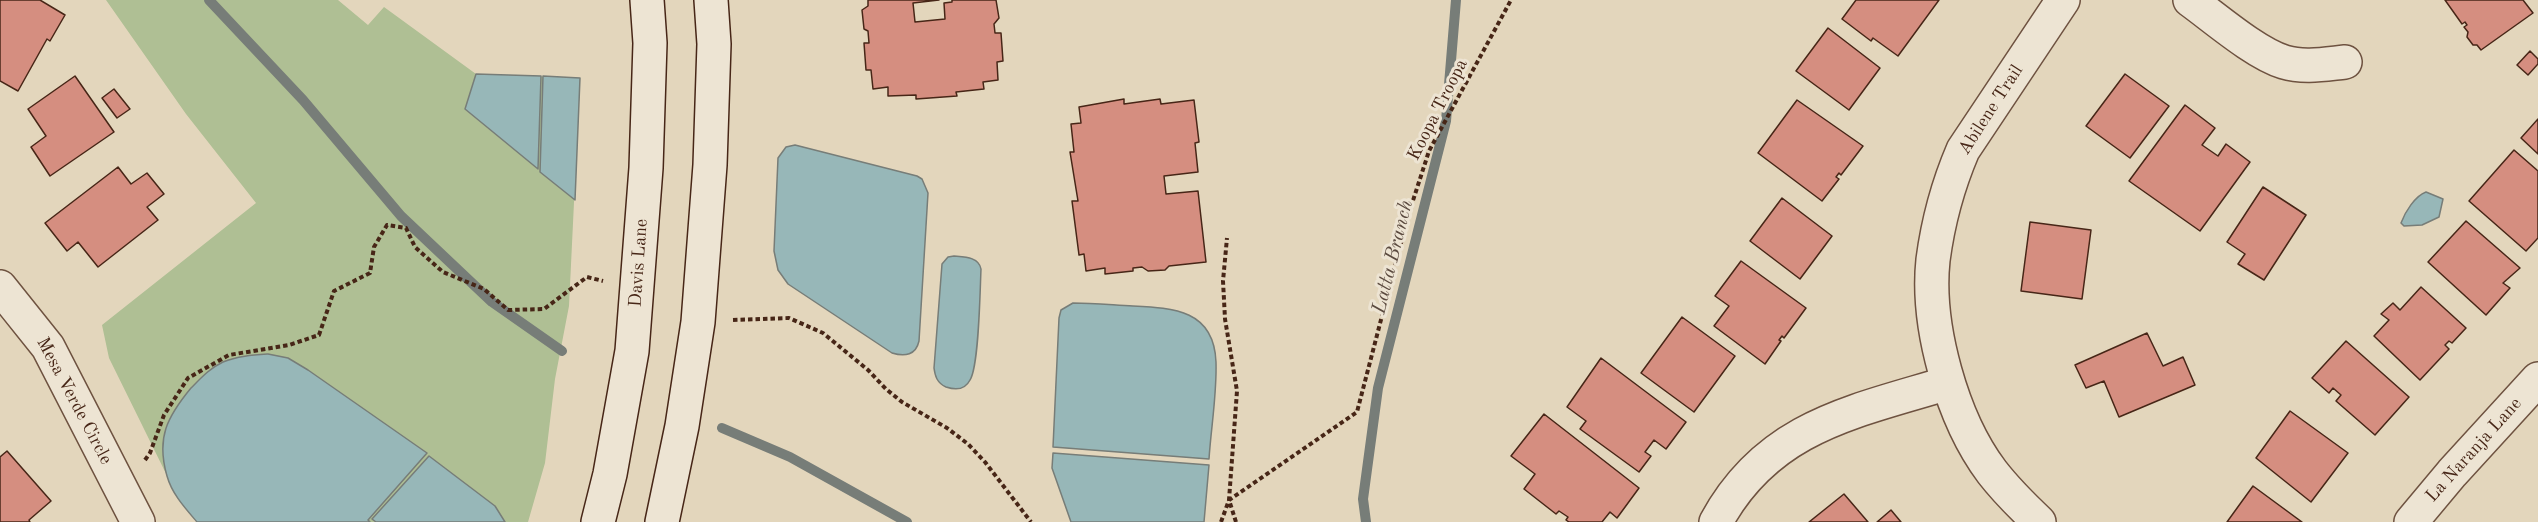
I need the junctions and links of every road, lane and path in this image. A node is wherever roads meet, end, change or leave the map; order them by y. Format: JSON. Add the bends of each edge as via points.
{"nodes":[{"id":1,"x":647,"y":0,"type":"edge"},
{"id":2,"x":711,"y":0,"type":"edge"},
{"id":3,"x":1511,"y":0,"type":"edge"},
{"id":4,"x":2063,"y":0,"type":"edge"},
{"id":5,"x":2190,"y":0,"type":"edge"},
{"id":6,"x":2345,"y":62,"type":"dead end"},
{"id":7,"x":1227,"y":238,"type":"dead end"},
{"id":8,"x":603,"y":281,"type":"dead end"},
{"id":9,"x":0,"y":287,"type":"edge"},
{"id":10,"x":732,"y":320,"type":"dead end"},
{"id":11,"x":2538,"y":379,"type":"edge"},
{"id":12,"x":1948,"y":383,"type":"junction"},
{"id":13,"x":140,"y":467,"type":"dead end"},
{"id":14,"x":1229,"y":500,"type":"junction"},
{"id":15,"x":138,"y":522,"type":"edge"},
{"id":16,"x":598,"y":522,"type":"edge"},
{"id":17,"x":662,"y":522,"type":"edge"},
{"id":18,"x":1031,"y":522,"type":"edge"},
{"id":19,"x":1221,"y":522,"type":"edge"},
{"id":20,"x":1236,"y":522,"type":"edge"},
{"id":21,"x":1716,"y":522,"type":"edge"},
{"id":22,"x":2039,"y":522,"type":"edge"},
{"id":23,"x":2411,"y":522,"type":"edge"}],
"edges":[{"from":1,"to":16,"type":"street","name":"Davis Lane","via":[[650,43],[646,168],[632,351]]},
{"from":2,"to":17,"type":"street","via":[[714,44],[710,165],[698,322]]},
{"from":3,"to":14,"type":"path","name":"Koopa Troopa","via":[[1429,151],[1357,412]]},
{"from":4,"to":12,"type":"street","name":"Abilene Trail","via":[[1963,150],[1951,177],[1933,261],[1939,343]]},
{"from":5,"to":6,"type":"street","via":[[2284,62]]},
{"from":7,"to":14,"type":"path","via":[[1225,319],[1236,390]]},
{"from":8,"to":13,"type":"path","via":[[587,277],[544,309],[508,310],[484,289],[443,272],[415,247],[405,228],[387,225],[374,247],[370,273],[334,291],[319,336],[229,355],[188,378],[164,415],[150,453]]},
{"from":9,"to":15,"type":"street","name":"Mesa Verde Circle","via":[[48,347]]},
{"from":10,"to":18,"type":"path","via":[[789,318],[823,333],[902,402],[968,444]]},
{"from":11,"to":23,"type":"street","name":"La Naranja Lane"},
{"from":12,"to":21,"type":"street","via":[[1836,417],[1777,449],[1747,478]]},
{"from":12,"to":22,"type":"street","name":"Abilene Trail","via":[[1969,435],[1991,470]]},
{"from":14,"to":19,"type":"path"},
{"from":14,"to":20,"type":"path"}]}
